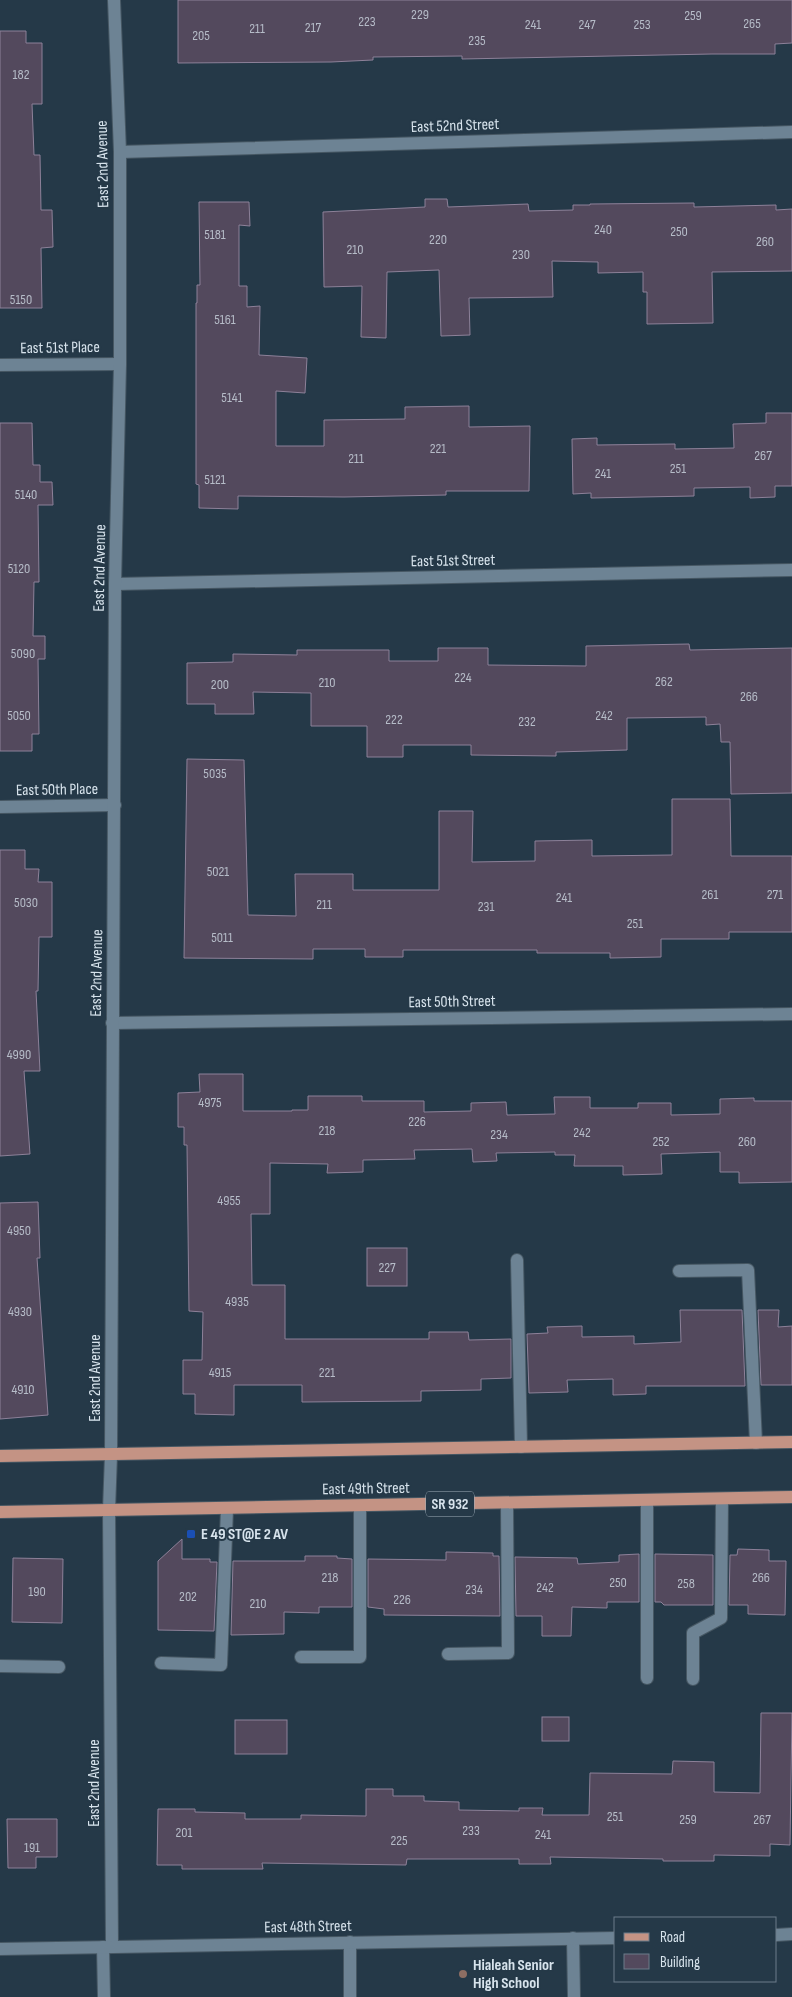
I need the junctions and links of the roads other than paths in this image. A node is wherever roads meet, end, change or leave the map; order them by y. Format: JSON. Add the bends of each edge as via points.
{"nodes":[{"id":1,"x":114,"y":0,"type":"edge"},
{"id":2,"x":792,"y":132,"type":"edge"},
{"id":3,"x":120,"y":152,"type":"junction"},
{"id":4,"x":120,"y":364,"type":"junction"},
{"id":5,"x":0,"y":365,"type":"edge"},
{"id":6,"x":792,"y":570,"type":"edge"},
{"id":7,"x":115,"y":584,"type":"junction"},
{"id":8,"x":115,"y":805,"type":"junction"},
{"id":9,"x":0,"y":808,"type":"edge"},
{"id":10,"x":792,"y":1014,"type":"edge"},
{"id":11,"x":112,"y":1023,"type":"junction"},
{"id":12,"x":516,"y":1260,"type":"dead end"},
{"id":13,"x":679,"y":1271,"type":"dead end"},
{"id":14,"x":792,"y":1442,"type":"edge"},
{"id":15,"x":756,"y":1443,"type":"junction"},
{"id":16,"x":521,"y":1447,"type":"junction"},
{"id":17,"x":111,"y":1455,"type":"junction"},
{"id":18,"x":0,"y":1456,"type":"edge"},
{"id":19,"x":792,"y":1498,"type":"edge"},
{"id":20,"x":722,"y":1499,"type":"junction"},
{"id":21,"x":646,"y":1500,"type":"junction"},
{"id":22,"x":507,"y":1504,"type":"junction"},
{"id":23,"x":360,"y":1506,"type":"junction"},
{"id":24,"x":227,"y":1509,"type":"junction"},
{"id":25,"x":108,"y":1510,"type":"junction"},
{"id":26,"x":0,"y":1512,"type":"edge"},
{"id":27,"x":448,"y":1654,"type":"dead end"},
{"id":28,"x":302,"y":1657,"type":"dead end"},
{"id":29,"x":161,"y":1663,"type":"dead end"},
{"id":30,"x":0,"y":1666,"type":"edge"},
{"id":31,"x":58,"y":1666,"type":"dead end"},
{"id":32,"x":647,"y":1678,"type":"dead end"},
{"id":33,"x":692,"y":1679,"type":"dead end"},
{"id":34,"x":792,"y":1934,"type":"edge"},
{"id":35,"x":777,"y":1935,"type":"edge"},
{"id":36,"x":573,"y":1938,"type":"junction"},
{"id":37,"x":614,"y":1938,"type":"edge"},
{"id":38,"x":350,"y":1942,"type":"junction"},
{"id":39,"x":107,"y":1947,"type":"junction"},
{"id":40,"x":0,"y":1949,"type":"edge"},
{"id":41,"x":104,"y":1997,"type":"edge"},
{"id":42,"x":350,"y":1997,"type":"edge"},
{"id":43,"x":574,"y":1997,"type":"edge"}],
"edges":[{"from":1,"to":3,"type":"street","name":"East 2nd Avenue"},
{"from":2,"to":3,"type":"street","name":"East 52nd Street"},
{"from":3,"to":4,"type":"street","name":"East 2nd Avenue"},
{"from":4,"to":5,"type":"street","name":"East 51st Place"},
{"from":4,"to":7,"type":"street","name":"East 2nd Avenue"},
{"from":6,"to":7,"type":"street","name":"East 51st Street"},
{"from":7,"to":8,"type":"street","name":"East 2nd Avenue"},
{"from":8,"to":9,"type":"street","name":"East 50th Place"},
{"from":8,"to":11,"type":"street","name":"East 2nd Avenue"},
{"from":10,"to":11,"type":"street","name":"East 50th Street"},
{"from":11,"to":17,"type":"street","name":"East 2nd Avenue"},
{"from":12,"to":16,"type":"street"},
{"from":13,"to":15,"type":"street","via":[[748,1270]]},
{"from":14,"to":15,"type":"main road"},
{"from":15,"to":16,"type":"main road"},
{"from":16,"to":17,"type":"main road"},
{"from":17,"to":18,"type":"main road"},
{"from":17,"to":25,"type":"street","name":"East 2nd Avenue"},
{"from":19,"to":20,"type":"main road","name":"East 49th Street","number":"SR 932"},
{"from":20,"to":21,"type":"main road","name":"East 49th Street","number":"SR 932"},
{"from":20,"to":33,"type":"street","via":[[721,1618],[693,1633]]},
{"from":21,"to":22,"type":"main road","name":"East 49th Street","number":"SR 932"},
{"from":21,"to":32,"type":"street"},
{"from":22,"to":23,"type":"main road","name":"East 49th Street","number":"SR 932"},
{"from":22,"to":27,"type":"street","via":[[508,1654]]},
{"from":23,"to":24,"type":"main road","name":"East 49th Street","number":"SR 932"},
{"from":23,"to":28,"type":"street","via":[[360,1657]]},
{"from":24,"to":25,"type":"main road","name":"East 49th Street","number":"SR 932"},
{"from":24,"to":29,"type":"street","via":[[221,1665]]},
{"from":25,"to":26,"type":"main road","name":"East 49th Street","number":"SR 932"},
{"from":25,"to":39,"type":"street","name":"East 2nd Avenue"},
{"from":30,"to":31,"type":"street"},
{"from":34,"to":35,"type":"street"},
{"from":36,"to":37,"type":"street","name":"East 48th Street"},
{"from":36,"to":38,"type":"street","name":"East 48th Street"},
{"from":36,"to":43,"type":"street"},
{"from":38,"to":39,"type":"street","name":"East 48th Street"},
{"from":38,"to":42,"type":"street"},
{"from":39,"to":40,"type":"street","name":"East 48th Street"},
{"from":39,"to":41,"type":"street","name":"East 2nd Avenue"}]}
